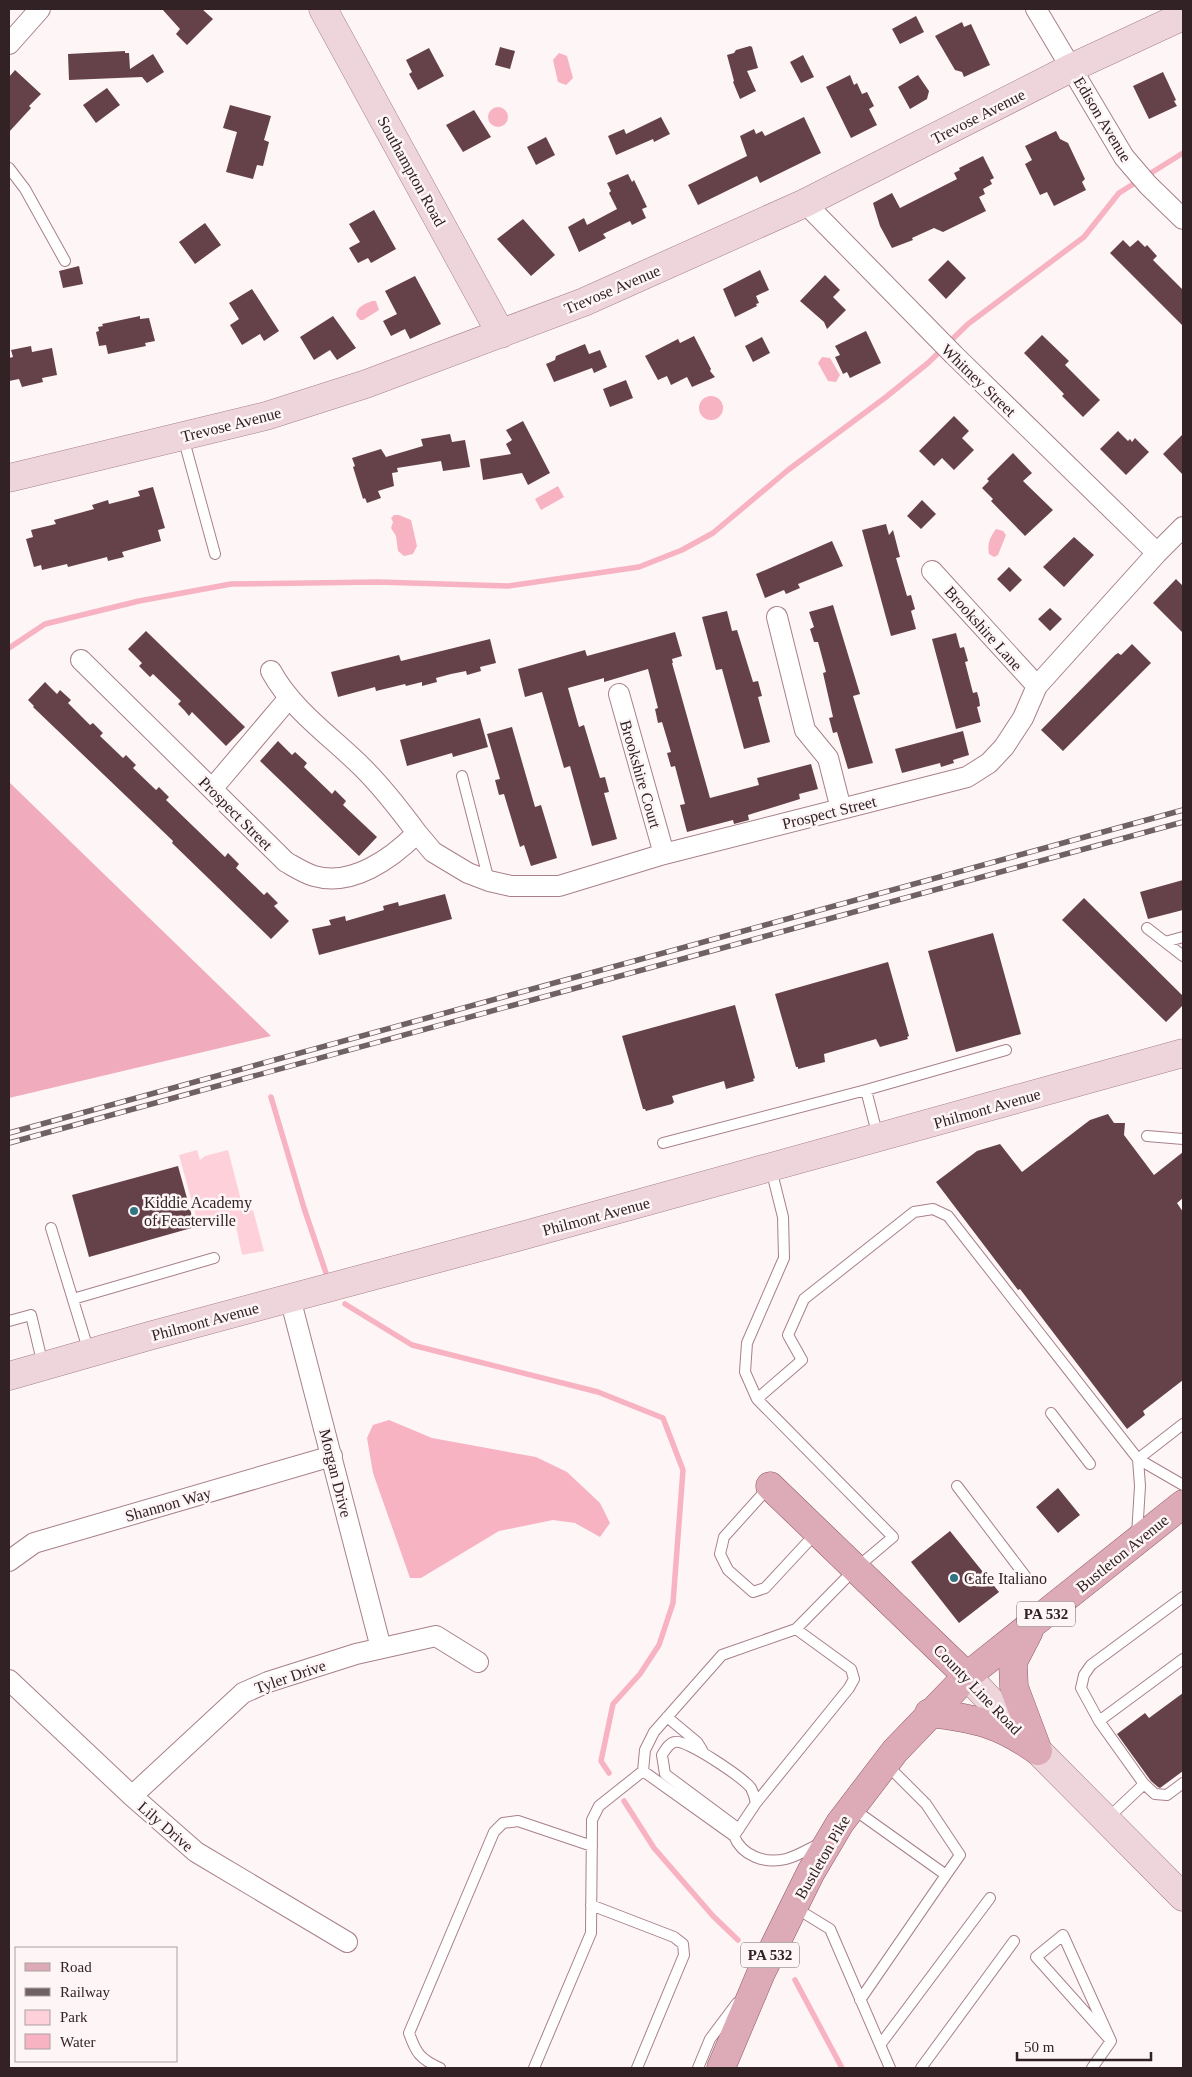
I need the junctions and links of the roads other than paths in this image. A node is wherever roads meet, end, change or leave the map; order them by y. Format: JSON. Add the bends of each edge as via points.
{"nodes":[{"id":1,"x":40,"y":9,"type":"edge"},
{"id":2,"x":323,"y":9,"type":"edge"},
{"id":3,"x":1036,"y":9,"type":"edge"},
{"id":4,"x":1183,"y":16,"type":"edge"},
{"id":5,"x":9,"y":44,"type":"edge"},
{"id":6,"x":1072,"y":68,"type":"junction"},
{"id":7,"x":9,"y":168,"type":"edge"},
{"id":8,"x":806,"y":203,"type":"junction"},
{"id":9,"x":1183,"y":219,"type":"edge"},
{"id":10,"x":65,"y":260,"type":"dead end"},
{"id":11,"x":500,"y":334,"type":"junction"},
{"id":12,"x":183,"y":436,"type":"junction"},
{"id":13,"x":9,"y":478,"type":"edge"},
{"id":14,"x":1183,"y":527,"type":"edge"},
{"id":15,"x":1157,"y":553,"type":"junction"},
{"id":16,"x":215,"y":554,"type":"dead end"},
{"id":17,"x":932,"y":570,"type":"dead end"},
{"id":18,"x":777,"y":617,"type":"dead end"},
{"id":19,"x":82,"y":660,"type":"dead end"},
{"id":20,"x":271,"y":671,"type":"dead end"},
{"id":21,"x":1037,"y":686,"type":"junction"},
{"id":22,"x":619,"y":694,"type":"dead end"},
{"id":23,"x":289,"y":698,"type":"junction"},
{"id":24,"x":462,"y":776,"type":"dead end"},
{"id":25,"x":212,"y":789,"type":"junction"},
{"id":26,"x":842,"y":809,"type":"junction"},
{"id":27,"x":416,"y":833,"type":"junction"},
{"id":28,"x":664,"y":854,"type":"junction"},
{"id":29,"x":489,"y":880,"type":"junction"},
{"id":30,"x":1147,"y":928,"type":"dead end"},
{"id":31,"x":1183,"y":936,"type":"edge"},
{"id":32,"x":1165,"y":942,"type":"junction"},
{"id":33,"x":1183,"y":956,"type":"edge"},
{"id":34,"x":1006,"y":1050,"type":"dead end"},
{"id":35,"x":1183,"y":1053,"type":"edge"},
{"id":36,"x":866,"y":1090,"type":"junction"},
{"id":37,"x":1147,"y":1136,"type":"dead end"},
{"id":38,"x":878,"y":1138,"type":"junction"},
{"id":39,"x":1183,"y":1139,"type":"edge"},
{"id":40,"x":663,"y":1143,"type":"dead end"},
{"id":41,"x":771,"y":1168,"type":"junction"},
{"id":42,"x":51,"y":1228,"type":"dead end"},
{"id":43,"x":214,"y":1258,"type":"dead end"},
{"id":44,"x":290,"y":1298,"type":"junction"},
{"id":45,"x":73,"y":1299,"type":"junction"},
{"id":46,"x":9,"y":1322,"type":"edge"},
{"id":47,"x":89,"y":1353,"type":"junction"},
{"id":48,"x":44,"y":1366,"type":"junction"},
{"id":49,"x":9,"y":1376,"type":"edge"},
{"id":50,"x":757,"y":1399,"type":"junction"},
{"id":51,"x":1051,"y":1413,"type":"dead end"},
{"id":52,"x":1183,"y":1424,"type":"edge"},
{"id":53,"x":332,"y":1456,"type":"junction"},
{"id":54,"x":1138,"y":1459,"type":"junction"},
{"id":55,"x":1090,"y":1464,"type":"dead end"},
{"id":56,"x":1183,"y":1485,"type":"edge"},
{"id":57,"x":770,"y":1486,"type":"joint"},
{"id":58,"x":958,"y":1486,"type":"dead end"},
{"id":59,"x":1183,"y":1504,"type":"edge"},
{"id":60,"x":818,"y":1531,"type":"junction"},
{"id":61,"x":1136,"y":1542,"type":"junction"},
{"id":62,"x":9,"y":1561,"type":"edge"},
{"id":63,"x":855,"y":1569,"type":"junction"},
{"id":64,"x":1026,"y":1577,"type":"dead end"},
{"id":65,"x":1183,"y":1597,"type":"edge"},
{"id":66,"x":1033,"y":1624,"type":"junction"},
{"id":67,"x":796,"y":1629,"type":"junction"},
{"id":68,"x":381,"y":1648,"type":"junction"},
{"id":69,"x":1183,"y":1659,"type":"edge"},
{"id":70,"x":478,"y":1662,"type":"dead end"},
{"id":71,"x":967,"y":1676,"type":"junction"},
{"id":72,"x":9,"y":1680,"type":"edge"},
{"id":73,"x":929,"y":1713,"type":"junction"},
{"id":74,"x":667,"y":1717,"type":"junction"},
{"id":75,"x":1099,"y":1721,"type":"junction"},
{"id":76,"x":702,"y":1751,"type":"junction"},
{"id":77,"x":1038,"y":1751,"type":"junction"},
{"id":78,"x":885,"y":1764,"type":"junction"},
{"id":79,"x":642,"y":1771,"type":"junction"},
{"id":80,"x":1183,"y":1783,"type":"edge"},
{"id":81,"x":1144,"y":1784,"type":"junction"},
{"id":82,"x":770,"y":1785,"type":"junction"},
{"id":83,"x":751,"y":1788,"type":"junction"},
{"id":84,"x":132,"y":1796,"type":"junction"},
{"id":85,"x":756,"y":1803,"type":"junction"},
{"id":86,"x":851,"y":1808,"type":"junction"},
{"id":87,"x":1106,"y":1820,"type":"junction"},
{"id":88,"x":736,"y":1832,"type":"junction"},
{"id":89,"x":831,"y":1838,"type":"junction"},
{"id":90,"x":592,"y":1846,"type":"junction"},
{"id":91,"x":946,"y":1875,"type":"junction"},
{"id":92,"x":1183,"y":1897,"type":"edge"},
{"id":93,"x":990,"y":1898,"type":"dead end"},
{"id":94,"x":591,"y":1905,"type":"junction"},
{"id":95,"x":793,"y":1906,"type":"junction"},
{"id":96,"x":1014,"y":1941,"type":"dead end"},
{"id":97,"x":347,"y":1942,"type":"dead end"},
{"id":98,"x":761,"y":1973,"type":"junction"},
{"id":99,"x":860,"y":2000,"type":"junction"},
{"id":100,"x":1112,"y":2041,"type":"junction"},
{"id":101,"x":880,"y":2045,"type":"junction"},
{"id":102,"x":440,"y":2068,"type":"edge"},
{"id":103,"x":534,"y":2068,"type":"edge"},
{"id":104,"x":637,"y":2068,"type":"edge"},
{"id":105,"x":698,"y":2068,"type":"edge"},
{"id":106,"x":721,"y":2068,"type":"edge"},
{"id":107,"x":890,"y":2068,"type":"edge"},
{"id":108,"x":921,"y":2068,"type":"edge"},
{"id":109,"x":1092,"y":2068,"type":"edge"}],
"edges":[{"from":1,"to":5,"type":"street"},
{"from":2,"to":11,"type":"street","name":"Southampton Road"},
{"from":3,"to":6,"type":"street","name":"Edison Avenue"},
{"from":4,"to":6,"type":"street","name":"Trevose Avenue"},
{"from":6,"to":8,"type":"street","name":"Trevose Avenue"},
{"from":6,"to":9,"type":"street","name":"Edison Avenue","via":[[1131,167]]},
{"from":7,"to":10,"type":"lane","via":[[25,189]]},
{"from":8,"to":11,"type":"street","name":"Trevose Avenue","via":[[584,302]]},
{"from":8,"to":15,"type":"street","name":"Whitney Street","via":[[954,355]]},
{"from":11,"to":12,"type":"street","name":"Trevose Avenue","via":[[366,384],[266,416]]},
{"from":12,"to":13,"type":"street","name":"Trevose Avenue"},
{"from":12,"to":16,"type":"lane"},
{"from":14,"to":15,"type":"street","name":"Prospect Street"},
{"from":15,"to":21,"type":"street","name":"Prospect Street"},
{"from":17,"to":21,"type":"street","name":"Brookshire Lane"},
{"from":18,"to":26,"type":"street","via":[[805,730],[828,758]]},
{"from":19,"to":25,"type":"street","name":"Prospect Street"},
{"from":20,"to":23,"type":"street","name":"Prospect Street"},
{"from":21,"to":26,"type":"street","name":"Prospect Street","via":[[1023,718],[1004,746],[989,763],[968,777]]},
{"from":22,"to":28,"type":"street","name":"Brookshire Court"},
{"from":23,"to":25,"type":"street"},
{"from":23,"to":27,"type":"street","name":"Prospect Street","via":[[363,768]]},
{"from":24,"to":29,"type":"lane"},
{"from":25,"to":27,"type":"street","name":"Prospect Street","via":[[286,862],[315,876],[342,877],[370,868],[400,849]]},
{"from":26,"to":28,"type":"street","name":"Prospect Street"},
{"from":27,"to":29,"type":"street","name":"Prospect Street","via":[[433,852],[468,873]]},
{"from":28,"to":29,"type":"street","name":"Prospect Street","via":[[559,886],[511,886]]},
{"from":30,"to":32,"type":"lane"},
{"from":31,"to":32,"type":"lane"},
{"from":32,"to":33,"type":"lane"},
{"from":34,"to":36,"type":"lane"},
{"from":35,"to":38,"type":"street","name":"Philmont Avenue"},
{"from":36,"to":38,"type":"lane"},
{"from":36,"to":40,"type":"lane"},
{"from":37,"to":39,"type":"lane"},
{"from":38,"to":41,"type":"street","name":"Philmont Avenue"},
{"from":41,"to":44,"type":"street","name":"Philmont Avenue"},
{"from":41,"to":50,"type":"lane","via":[[783,1216],[784,1258],[747,1343],[745,1372]]},
{"from":42,"to":45,"type":"lane"},
{"from":43,"to":45,"type":"lane"},
{"from":44,"to":47,"type":"street","name":"Philmont Avenue"},
{"from":44,"to":53,"type":"street","name":"Morgan Drive"},
{"from":45,"to":47,"type":"lane"},
{"from":46,"to":48,"type":"lane","via":[[31,1316]]},
{"from":47,"to":48,"type":"street","name":"Philmont Avenue"},
{"from":48,"to":49,"type":"street","name":"Philmont Avenue"},
{"from":50,"to":54,"type":"lane","via":[[802,1360],[788,1336],[804,1299],[914,1212],[932,1209],[948,1216]]},
{"from":50,"to":63,"type":"lane","via":[[892,1537]]},
{"from":51,"to":55,"type":"lane"},
{"from":52,"to":54,"type":"lane"},
{"from":53,"to":62,"type":"street","name":"Shannon Way","via":[[34,1543]]},
{"from":53,"to":68,"type":"street","name":"Morgan Drive"},
{"from":54,"to":56,"type":"lane"},
{"from":54,"to":61,"type":"lane","via":[[1140,1486]]},
{"from":57,"to":60,"type":"main road","name":"County Line Road"},
{"from":57,"to":60,"type":"lane","via":[[724,1537],[720,1554],[728,1570],[753,1592],[765,1588]]},
{"from":58,"to":64,"type":"lane"},
{"from":59,"to":61,"type":"main road","name":"Bustleton Avenue","number":"PA 532"},
{"from":60,"to":63,"type":"main road","name":"County Line Road"},
{"from":61,"to":66,"type":"main road","name":"Bustleton Avenue","number":"PA 532"},
{"from":63,"to":67,"type":"lane"},
{"from":63,"to":71,"type":"main road","name":"County Line Road"},
{"from":65,"to":75,"type":"lane","via":[[1091,1665],[1084,1675],[1081,1688]]},
{"from":66,"to":71,"type":"main road","name":"Bustleton Avenue","number":"PA 532"},
{"from":66,"to":77,"type":"main road","via":[[1013,1662],[1014,1687]]},
{"from":67,"to":74,"type":"lane","via":[[722,1655]]},
{"from":67,"to":82,"type":"lane","via":[[851,1669],[854,1679]]},
{"from":68,"to":70,"type":"street","name":"Tyler Drive","via":[[436,1636]]},
{"from":68,"to":84,"type":"street","name":"Tyler Drive","via":[[242,1693]]},
{"from":69,"to":75,"type":"lane"},
{"from":71,"to":73,"type":"main road","name":"Bustleton Pike","number":"PA 532"},
{"from":71,"to":77,"type":"street","name":"County Line Road"},
{"from":72,"to":84,"type":"street","name":"Lily Drive"},
{"from":73,"to":77,"type":"main road","via":[[962,1716],[989,1724],[1014,1734]]},
{"from":73,"to":78,"type":"main road","name":"Bustleton Pike","number":"PA 532"},
{"from":74,"to":76,"type":"lane","via":[[697,1742]]},
{"from":74,"to":79,"type":"lane","via":[[645,1750]]},
{"from":75,"to":81,"type":"lane"},
{"from":76,"to":83,"type":"lane"},
{"from":76,"to":88,"type":"lane","via":[[684,1742],[668,1746],[662,1755],[665,1774]]},
{"from":77,"to":87,"type":"street","name":"County Line Road"},
{"from":78,"to":86,"type":"main road","name":"Bustleton Pike","number":"PA 532"},
{"from":78,"to":91,"type":"lane","via":[[926,1804],[960,1855]]},
{"from":79,"to":88,"type":"lane"},
{"from":79,"to":90,"type":"lane","via":[[599,1806],[592,1820]]},
{"from":80,"to":81,"type":"lane","via":[[1167,1795],[1156,1794]]},
{"from":81,"to":87,"type":"lane"},
{"from":82,"to":83,"type":"lane"},
{"from":82,"to":85,"type":"lane"},
{"from":83,"to":85,"type":"lane"},
{"from":84,"to":97,"type":"street","name":"Lily Drive","via":[[196,1852]]},
{"from":85,"to":88,"type":"lane"},
{"from":86,"to":89,"type":"main road","name":"Bustleton Pike","number":"PA 532"},
{"from":86,"to":91,"type":"lane"},
{"from":87,"to":92,"type":"street","name":"County Line Road"},
{"from":88,"to":89,"type":"lane","via":[[743,1851],[756,1858],[773,1861],[788,1859]]},
{"from":89,"to":95,"type":"main road","name":"Bustleton Pike","number":"PA 532"},
{"from":90,"to":94,"type":"lane"},
{"from":90,"to":102,"type":"lane","via":[[518,1821],[503,1823],[494,1832],[409,2033],[415,2052]]},
{"from":91,"to":99,"type":"lane"},
{"from":93,"to":101,"type":"lane"},
{"from":94,"to":103,"type":"lane","via":[[591,1933]]},
{"from":94,"to":104,"type":"lane","via":[[674,1937],[683,1944],[684,1955]]},
{"from":95,"to":98,"type":"main road","name":"Bustleton Pike","number":"PA 532"},
{"from":95,"to":99,"type":"lane","via":[[830,1929]]},
{"from":96,"to":108,"type":"lane"},
{"from":98,"to":105,"type":"lane","via":[[710,2038]]},
{"from":98,"to":106,"type":"main road","name":"Bustleton Pike","number":"PA 532"},
{"from":99,"to":101,"type":"lane"},
{"from":100,"to":100,"type":"lane","via":[[1092,1996],[1064,1935],[1036,1956]]},
{"from":100,"to":109,"type":"lane"},
{"from":101,"to":107,"type":"lane"}]}
